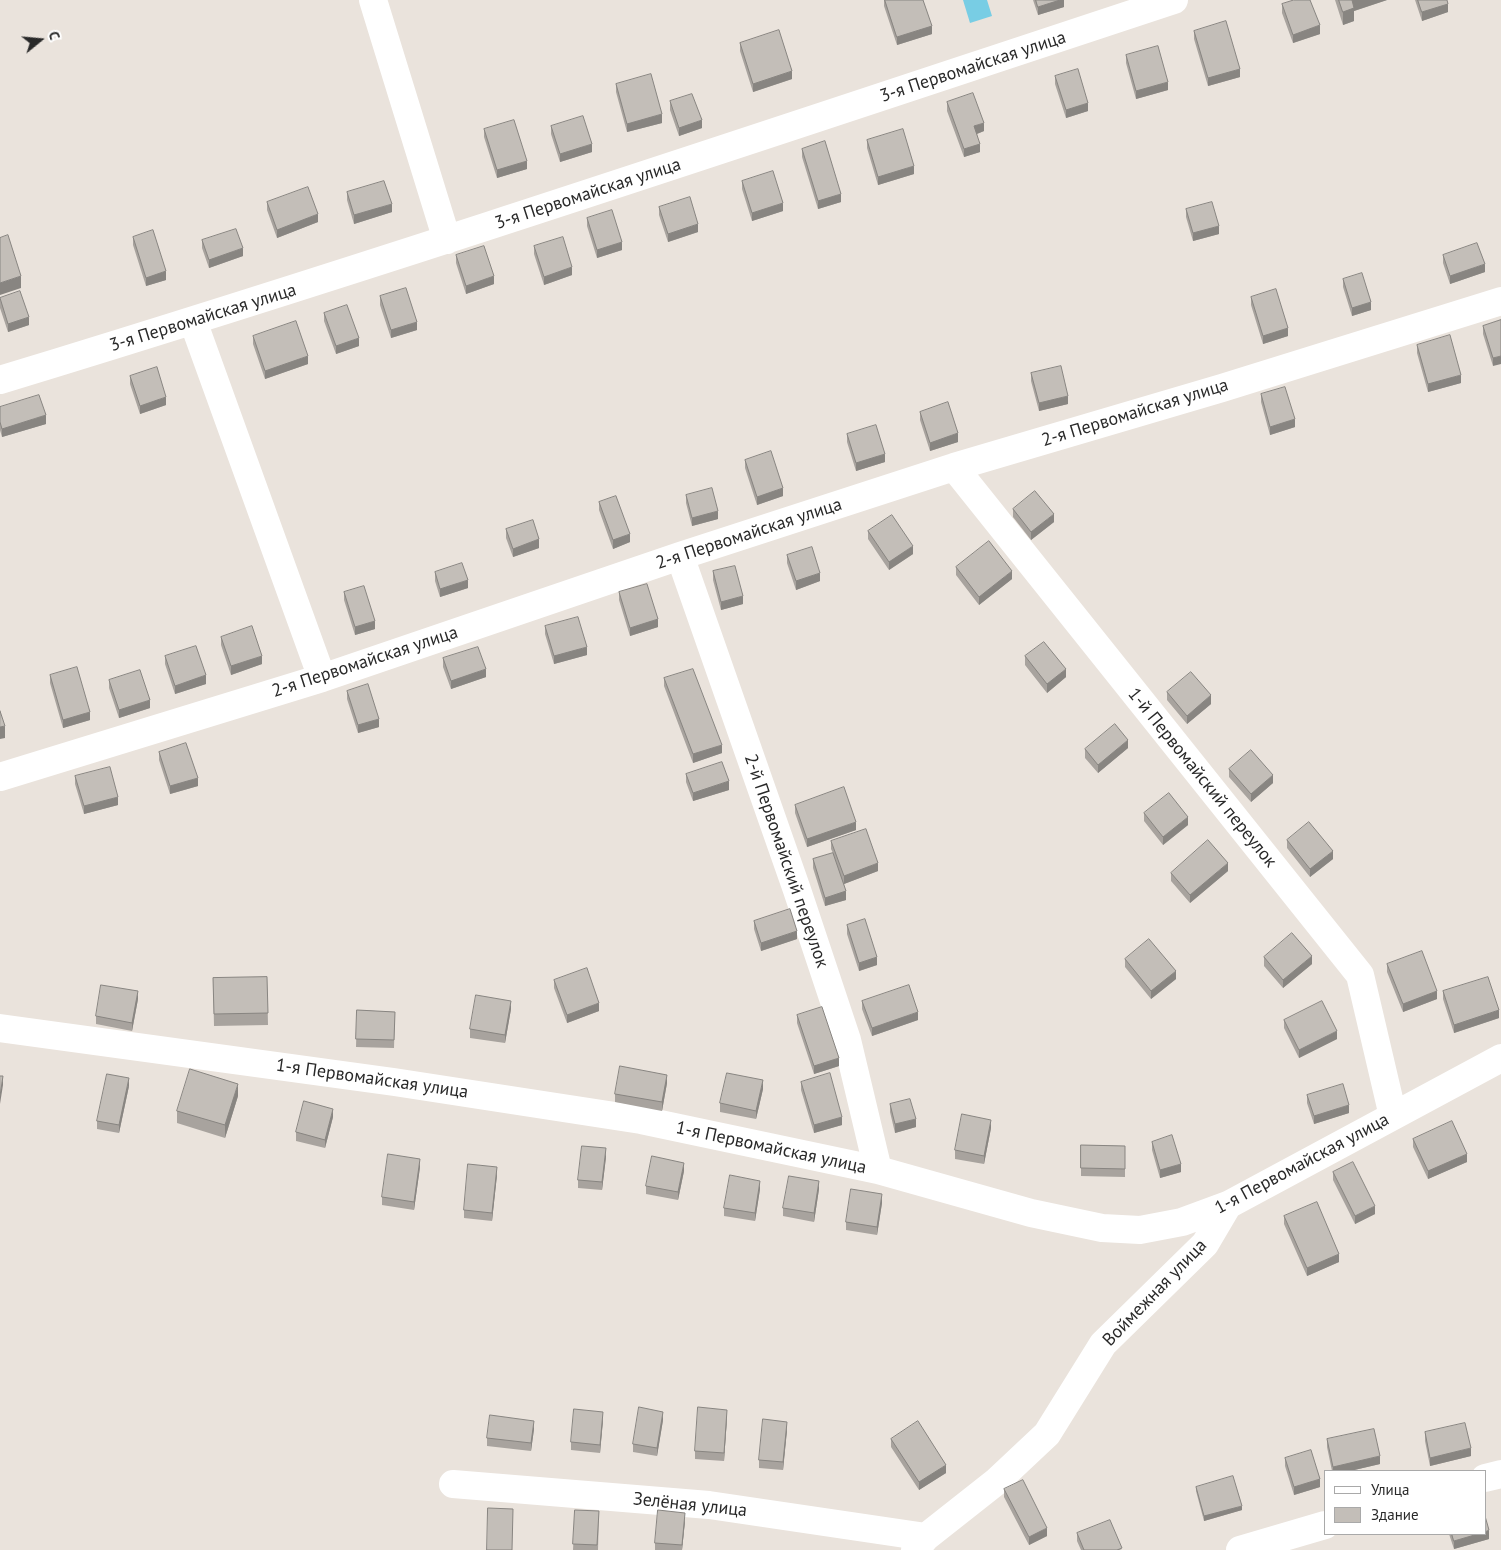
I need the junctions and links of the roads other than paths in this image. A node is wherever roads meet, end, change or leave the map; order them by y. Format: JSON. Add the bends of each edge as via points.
{"nodes":[{"id":1,"x":373,"y":0,"type":"edge"},
{"id":2,"x":1174,"y":0,"type":"edge"},
{"id":3,"x":447,"y":240,"type":"junction"},
{"id":4,"x":1501,"y":301,"type":"edge"},
{"id":5,"x":193,"y":321,"type":"junction"},
{"id":6,"x":0,"y":380,"type":"edge"},
{"id":7,"x":954,"y":467,"type":"junction"},
{"id":8,"x":680,"y":556,"type":"junction"},
{"id":9,"x":322,"y":678,"type":"junction"},
{"id":10,"x":0,"y":777,"type":"edge"},
{"id":11,"x":0,"y":1028,"type":"edge"},
{"id":12,"x":1501,"y":1058,"type":"edge"},
{"id":13,"x":1393,"y":1116,"type":"junction"},
{"id":14,"x":878,"y":1170,"type":"junction"},
{"id":15,"x":1228,"y":1205,"type":"junction"},
{"id":16,"x":1501,"y":1474,"type":"edge"},
{"id":17,"x":1486,"y":1478,"type":"edge"},
{"id":18,"x":453,"y":1484,"type":"dead end"},
{"id":19,"x":1324,"y":1525,"type":"edge"},
{"id":20,"x":920,"y":1543,"type":"edge"},
{"id":21,"x":1240,"y":1550,"type":"edge"}],
"edges":[{"from":1,"to":3,"type":"street"},
{"from":2,"to":3,"type":"street","name":"3-я Первомайская улица"},
{"from":3,"to":5,"type":"street","name":"3-я Первомайская улица"},
{"from":4,"to":7,"type":"street","name":"2-я Первомайская улица"},
{"from":5,"to":6,"type":"street","name":"3-я Первомайская улица"},
{"from":5,"to":9,"type":"street"},
{"from":7,"to":8,"type":"street","name":"2-я Первомайская улица"},
{"from":7,"to":13,"type":"street","name":"1-й Первомайский переулок","via":[[1360,975]]},
{"from":8,"to":9,"type":"street","name":"2-я Первомайская улица"},
{"from":8,"to":14,"type":"street","name":"2-й Первомайский переулок","via":[[847,1040]]},
{"from":9,"to":10,"type":"street","name":"2-я Первомайская улица"},
{"from":11,"to":14,"type":"street","name":"1-я Первомайская улица","via":[[394,1082],[641,1120]]},
{"from":12,"to":13,"type":"street","name":"1-я Первомайская улица"},
{"from":13,"to":15,"type":"street","name":"1-я Первомайская улица"},
{"from":14,"to":15,"type":"street","name":"1-я Первомайская улица","via":[[1031,1214],[1102,1228],[1140,1230],[1182,1222]]},
{"from":15,"to":20,"type":"street","name":"Воймежная улица","via":[[1205,1244],[1104,1344],[1047,1434],[997,1481]]},
{"from":16,"to":17,"type":"street"},
{"from":18,"to":20,"type":"street","name":"Зелёная улица","via":[[709,1506]]},
{"from":19,"to":21,"type":"street"}]}
